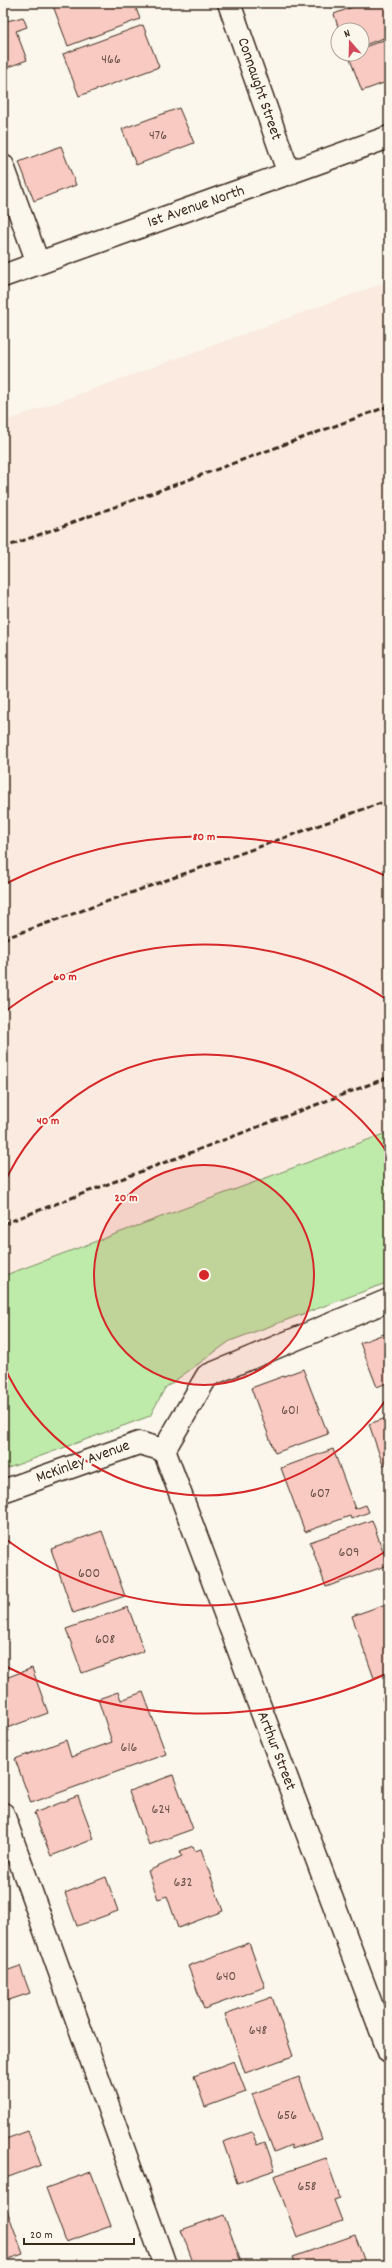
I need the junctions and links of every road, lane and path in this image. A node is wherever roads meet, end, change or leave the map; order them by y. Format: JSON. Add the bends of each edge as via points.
{"nodes":[{"id":1,"x":229,"y":3,"type":"edge"},
{"id":2,"x":389,"y":137,"type":"edge"},
{"id":3,"x":3,"y":166,"type":"edge"},
{"id":4,"x":288,"y":174,"type":"junction"},
{"id":5,"x":38,"y":263,"type":"junction"},
{"id":6,"x":3,"y":276,"type":"edge"},
{"id":7,"x":389,"y":1300,"type":"edge"},
{"id":8,"x":164,"y":1450,"type":"junction"},
{"id":9,"x":3,"y":1491,"type":"edge"},
{"id":10,"x":3,"y":1814,"type":"edge"},
{"id":11,"x":389,"y":2052,"type":"edge"},
{"id":12,"x":165,"y":2265,"type":"edge"}],
"edges":[{"from":1,"to":4,"type":"street","name":"Connaught Street"},
{"from":2,"to":4,"type":"street","name":"1st Avenue North"},
{"from":3,"to":5,"type":"street"},
{"from":4,"to":5,"type":"street","name":"1st Avenue North"},
{"from":5,"to":6,"type":"street","name":"1st Avenue North"},
{"from":7,"to":8,"type":"street","via":[[207,1376]]},
{"from":8,"to":9,"type":"street","name":"McKinley Avenue","via":[[138,1443]]},
{"from":8,"to":11,"type":"street","name":"Arthur Street"},
{"from":10,"to":12,"type":"street"}]}
